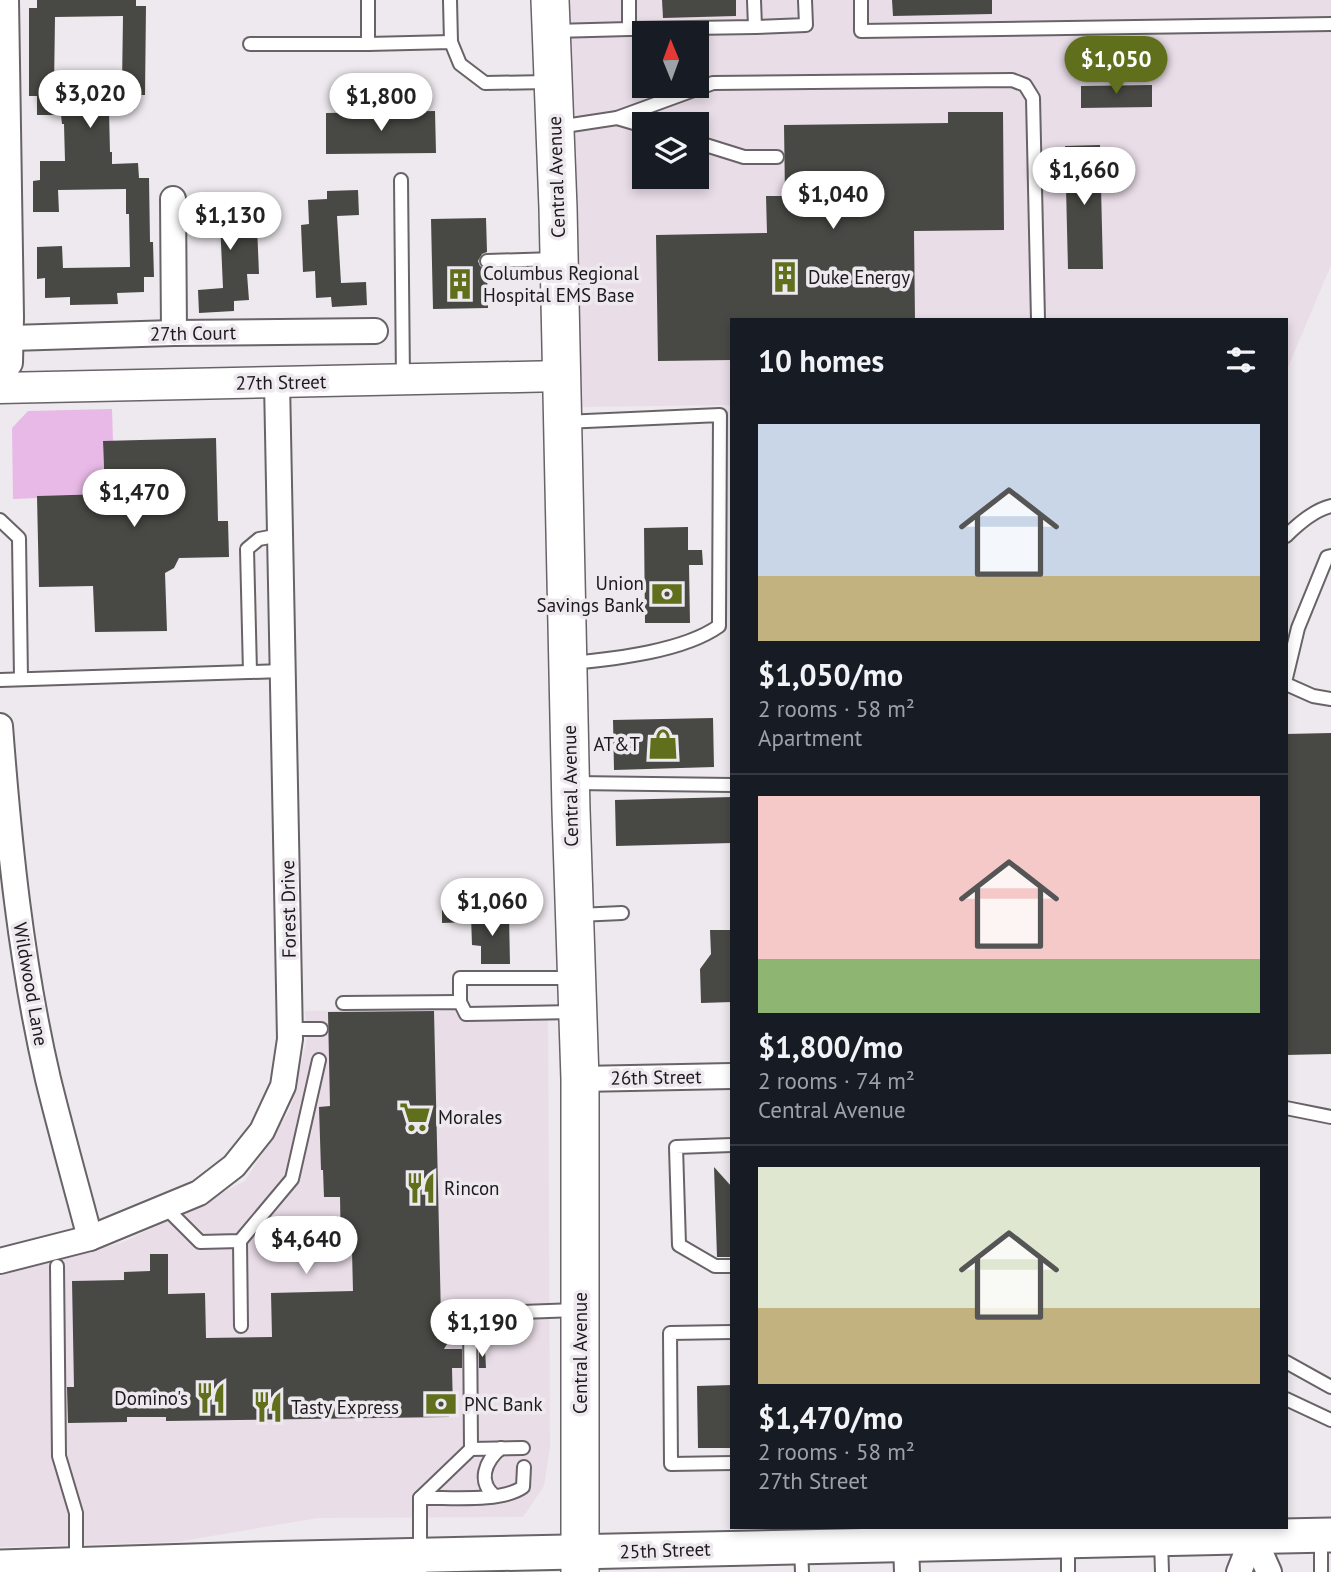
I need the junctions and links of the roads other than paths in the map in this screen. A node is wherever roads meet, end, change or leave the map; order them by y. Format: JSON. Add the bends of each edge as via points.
{"nodes":[{"id":1,"x":6,"y":0,"type":"edge"},
{"id":2,"x":368,"y":0,"type":"edge"},
{"id":3,"x":450,"y":0,"type":"edge"},
{"id":4,"x":629,"y":0,"type":"edge"},
{"id":5,"x":754,"y":0,"type":"edge"},
{"id":6,"x":805,"y":0,"type":"edge"},
{"id":7,"x":861,"y":0,"type":"edge"},
{"id":8,"x":550,"y":15,"type":"edge"},
{"id":9,"x":1331,"y":24,"type":"edge"},
{"id":10,"x":755,"y":27,"type":"junction"},
{"id":11,"x":629,"y":29,"type":"junction"},
{"id":12,"x":451,"y":42,"type":"junction"},
{"id":13,"x":250,"y":44,"type":"dead end"},
{"id":14,"x":369,"y":44,"type":"junction"},
{"id":15,"x":553,"y":82,"type":"junction"},
{"id":16,"x":617,"y":118,"type":"junction"},
{"id":17,"x":632,"y":122,"type":"edge"},
{"id":18,"x":555,"y":127,"type":"junction"},
{"id":19,"x":709,"y":146,"type":"edge"},
{"id":20,"x":777,"y":157,"type":"dead end"},
{"id":21,"x":401,"y":180,"type":"dead end"},
{"id":22,"x":173,"y":199,"type":"dead end"},
{"id":23,"x":559,"y":259,"type":"junction"},
{"id":24,"x":487,"y":261,"type":"dead end"},
{"id":25,"x":1038,"y":318,"type":"edge"},
{"id":26,"x":374,"y":331,"type":"dead end"},
{"id":27,"x":174,"y":333,"type":"junction"},
{"id":28,"x":11,"y":338,"type":"junction"},
{"id":29,"x":561,"y":376,"type":"junction"},
{"id":30,"x":0,"y":378,"type":"edge"},
{"id":31,"x":403,"y":380,"type":"junction"},
{"id":32,"x":277,"y":382,"type":"junction"},
{"id":33,"x":0,"y":388,"type":"edge"},
{"id":34,"x":562,"y":422,"type":"junction"},
{"id":35,"x":1331,"y":506,"type":"edge"},
{"id":36,"x":0,"y":520,"type":"edge"},
{"id":37,"x":1288,"y":534,"type":"edge"},
{"id":38,"x":280,"y":535,"type":"junction"},
{"id":39,"x":1331,"y":556,"type":"edge"},
{"id":40,"x":567,"y":664,"type":"junction"},
{"id":41,"x":1288,"y":670,"type":"edge"},
{"id":42,"x":283,"y":671,"type":"junction"},
{"id":43,"x":250,"y":672,"type":"junction"},
{"id":44,"x":21,"y":679,"type":"junction"},
{"id":45,"x":0,"y":680,"type":"edge"},
{"id":46,"x":1288,"y":685,"type":"edge"},
{"id":47,"x":1331,"y":699,"type":"edge"},
{"id":48,"x":0,"y":726,"type":"edge"},
{"id":49,"x":570,"y":782,"type":"junction"},
{"id":50,"x":730,"y":785,"type":"edge"},
{"id":51,"x":622,"y":914,"type":"dead end"},
{"id":52,"x":574,"y":915,"type":"junction"},
{"id":53,"x":577,"y":995,"type":"junction"},
{"id":54,"x":460,"y":1002,"type":"junction"},
{"id":55,"x":343,"y":1003,"type":"dead end"},
{"id":56,"x":321,"y":1029,"type":"dead end"},
{"id":57,"x":290,"y":1030,"type":"junction"},
{"id":58,"x":319,"y":1059,"type":"dead end"},
{"id":59,"x":730,"y":1076,"type":"edge"},
{"id":60,"x":580,"y":1079,"type":"junction"},
{"id":61,"x":1288,"y":1108,"type":"edge"},
{"id":62,"x":1331,"y":1117,"type":"edge"},
{"id":63,"x":730,"y":1145,"type":"edge"},
{"id":64,"x":165,"y":1207,"type":"junction"},
{"id":65,"x":90,"y":1238,"type":"junction"},
{"id":66,"x":240,"y":1241,"type":"junction"},
{"id":67,"x":0,"y":1261,"type":"edge"},
{"id":68,"x":57,"y":1266,"type":"dead end"},
{"id":69,"x":730,"y":1266,"type":"edge"},
{"id":70,"x":580,"y":1310,"type":"junction"},
{"id":71,"x":241,"y":1326,"type":"dead end"},
{"id":72,"x":730,"y":1332,"type":"edge"},
{"id":73,"x":1288,"y":1364,"type":"edge"},
{"id":74,"x":1331,"y":1387,"type":"edge"},
{"id":75,"x":1288,"y":1400,"type":"edge"},
{"id":76,"x":1331,"y":1420,"type":"edge"},
{"id":77,"x":502,"y":1448,"type":"junction"},
{"id":78,"x":523,"y":1448,"type":"dead end"},
{"id":79,"x":471,"y":1449,"type":"junction"},
{"id":80,"x":730,"y":1463,"type":"edge"},
{"id":81,"x":524,"y":1467,"type":"dead end"},
{"id":82,"x":495,"y":1496,"type":"junction"},
{"id":83,"x":420,"y":1498,"type":"junction"},
{"id":84,"x":1251,"y":1532,"type":"edge"},
{"id":85,"x":1150,"y":1535,"type":"edge"},
{"id":86,"x":1326,"y":1535,"type":"edge"},
{"id":87,"x":1068,"y":1556,"type":"edge"},
{"id":88,"x":907,"y":1558,"type":"edge"},
{"id":89,"x":802,"y":1559,"type":"edge"},
{"id":90,"x":580,"y":1562,"type":"edge"},
{"id":91,"x":420,"y":1564,"type":"edge"},
{"id":92,"x":76,"y":1565,"type":"junction"},
{"id":93,"x":256,"y":1566,"type":"edge"},
{"id":94,"x":0,"y":1567,"type":"edge"},
{"id":95,"x":1162,"y":1572,"type":"edge"},
{"id":96,"x":1239,"y":1572,"type":"edge"},
{"id":97,"x":1269,"y":1572,"type":"edge"},
{"id":98,"x":1321,"y":1572,"type":"edge"}],
"edges":[{"from":1,"to":28,"type":"street"},
{"from":2,"to":14,"type":"lane"},
{"from":3,"to":12,"type":"lane"},
{"from":4,"to":11,"type":"lane"},
{"from":5,"to":10,"type":"lane"},
{"from":6,"to":10,"type":"lane","via":[[806,25]]},
{"from":7,"to":9,"type":"lane","via":[[861,31]]},
{"from":8,"to":11,"type":"lane"},
{"from":8,"to":15,"type":"main road","name":"Central Avenue"},
{"from":10,"to":11,"type":"lane"},
{"from":12,"to":14,"type":"lane"},
{"from":12,"to":15,"type":"lane","via":[[460,64],[485,83]]},
{"from":13,"to":14,"type":"lane"},
{"from":15,"to":18,"type":"main road","name":"Central Avenue"},
{"from":16,"to":17,"type":"lane"},
{"from":16,"to":18,"type":"lane"},
{"from":16,"to":25,"type":"lane","via":[[713,83],[1012,80],[1025,85],[1033,98]]},
{"from":18,"to":23,"type":"main road","name":"Central Avenue"},
{"from":19,"to":20,"type":"lane","via":[[744,157]]},
{"from":21,"to":31,"type":"lane"},
{"from":22,"to":27,"type":"street"},
{"from":23,"to":24,"type":"lane"},
{"from":23,"to":29,"type":"main road","name":"Central Avenue"},
{"from":26,"to":27,"type":"street","name":"27th Court"},
{"from":27,"to":28,"type":"street","name":"27th Court"},
{"from":28,"to":30,"type":"street","via":[[10,363]]},
{"from":29,"to":31,"type":"street","name":"27th Street"},
{"from":29,"to":34,"type":"main road","name":"Central Avenue"},
{"from":31,"to":32,"type":"street","name":"27th Street"},
{"from":32,"to":33,"type":"street","name":"27th Street"},
{"from":32,"to":38,"type":"street","name":"Forest Drive"},
{"from":34,"to":40,"type":"main road","name":"Central Avenue"},
{"from":34,"to":40,"type":"lane","via":[[720,415],[719,626],[704,637],[631,656]]},
{"from":35,"to":37,"type":"lane"},
{"from":36,"to":44,"type":"lane","via":[[19,538]]},
{"from":38,"to":42,"type":"street","name":"Forest Drive"},
{"from":38,"to":43,"type":"lane","via":[[259,538],[247,549]]},
{"from":39,"to":41,"type":"lane","via":[[1298,628]]},
{"from":40,"to":49,"type":"main road","name":"Central Avenue"},
{"from":42,"to":43,"type":"lane"},
{"from":42,"to":57,"type":"street","name":"Forest Drive"},
{"from":43,"to":44,"type":"lane"},
{"from":44,"to":45,"type":"lane"},
{"from":46,"to":47,"type":"lane"},
{"from":48,"to":65,"type":"street","name":"Wildwood Lane","via":[[21,929],[48,1077]]},
{"from":49,"to":50,"type":"lane"},
{"from":49,"to":52,"type":"main road","name":"Central Avenue"},
{"from":51,"to":52,"type":"lane"},
{"from":52,"to":53,"type":"main road","name":"Central Avenue"},
{"from":53,"to":54,"type":"lane","via":[[466,1014]]},
{"from":53,"to":54,"type":"lane","via":[[460,978]]},
{"from":53,"to":60,"type":"main road","name":"Central Avenue"},
{"from":54,"to":55,"type":"lane"},
{"from":56,"to":57,"type":"lane"},
{"from":57,"to":64,"type":"street","name":"Forest Drive","via":[[283,1086],[262,1131],[234,1166],[199,1193]]},
{"from":58,"to":66,"type":"lane","via":[[292,1179]]},
{"from":59,"to":60,"type":"street","name":"26th Street"},
{"from":60,"to":70,"type":"main road","name":"Central Avenue"},
{"from":61,"to":62,"type":"lane"},
{"from":63,"to":69,"type":"lane","via":[[676,1147],[679,1245],[715,1266]]},
{"from":64,"to":65,"type":"street","name":"Forest Drive"},
{"from":64,"to":66,"type":"lane","via":[[200,1242]]},
{"from":65,"to":67,"type":"street","name":"Forest Drive"},
{"from":66,"to":71,"type":"lane"},
{"from":68,"to":92,"type":"lane","via":[[59,1456],[76,1513]]},
{"from":70,"to":79,"type":"lane","via":[[470,1314]]},
{"from":70,"to":90,"type":"main road","name":"Central Avenue"},
{"from":72,"to":80,"type":"lane","via":[[670,1333],[671,1464]]},
{"from":73,"to":74,"type":"lane"},
{"from":75,"to":76,"type":"lane"},
{"from":77,"to":78,"type":"lane"},
{"from":77,"to":79,"type":"lane"},
{"from":77,"to":82,"type":"lane","via":[[491,1456],[484,1476]]},
{"from":79,"to":83,"type":"lane"},
{"from":81,"to":82,"type":"lane","via":[[523,1487],[514,1494]]},
{"from":82,"to":83,"type":"lane"},
{"from":83,"to":91,"type":"lane"},
{"from":84,"to":85,"type":"main road","name":"25th Street"},
{"from":84,"to":86,"type":"main road","name":"25th Street"},
{"from":84,"to":96,"type":"street"},
{"from":84,"to":97,"type":"street"},
{"from":85,"to":87,"type":"main road","name":"25th Street"},
{"from":85,"to":95,"type":"lane"},
{"from":86,"to":98,"type":"lane"},
{"from":87,"to":88,"type":"main road","name":"25th Street"},
{"from":88,"to":89,"type":"main road","name":"25th Street","via":[[861,1539]]},
{"from":89,"to":90,"type":"main road","name":"25th Street","via":[[739,1541]]},
{"from":90,"to":91,"type":"main road","name":"25th Street"},
{"from":91,"to":93,"type":"main road","name":"25th Street"},
{"from":92,"to":93,"type":"main road","name":"25th Street"},
{"from":92,"to":94,"type":"main road","name":"25th Street"}]}
